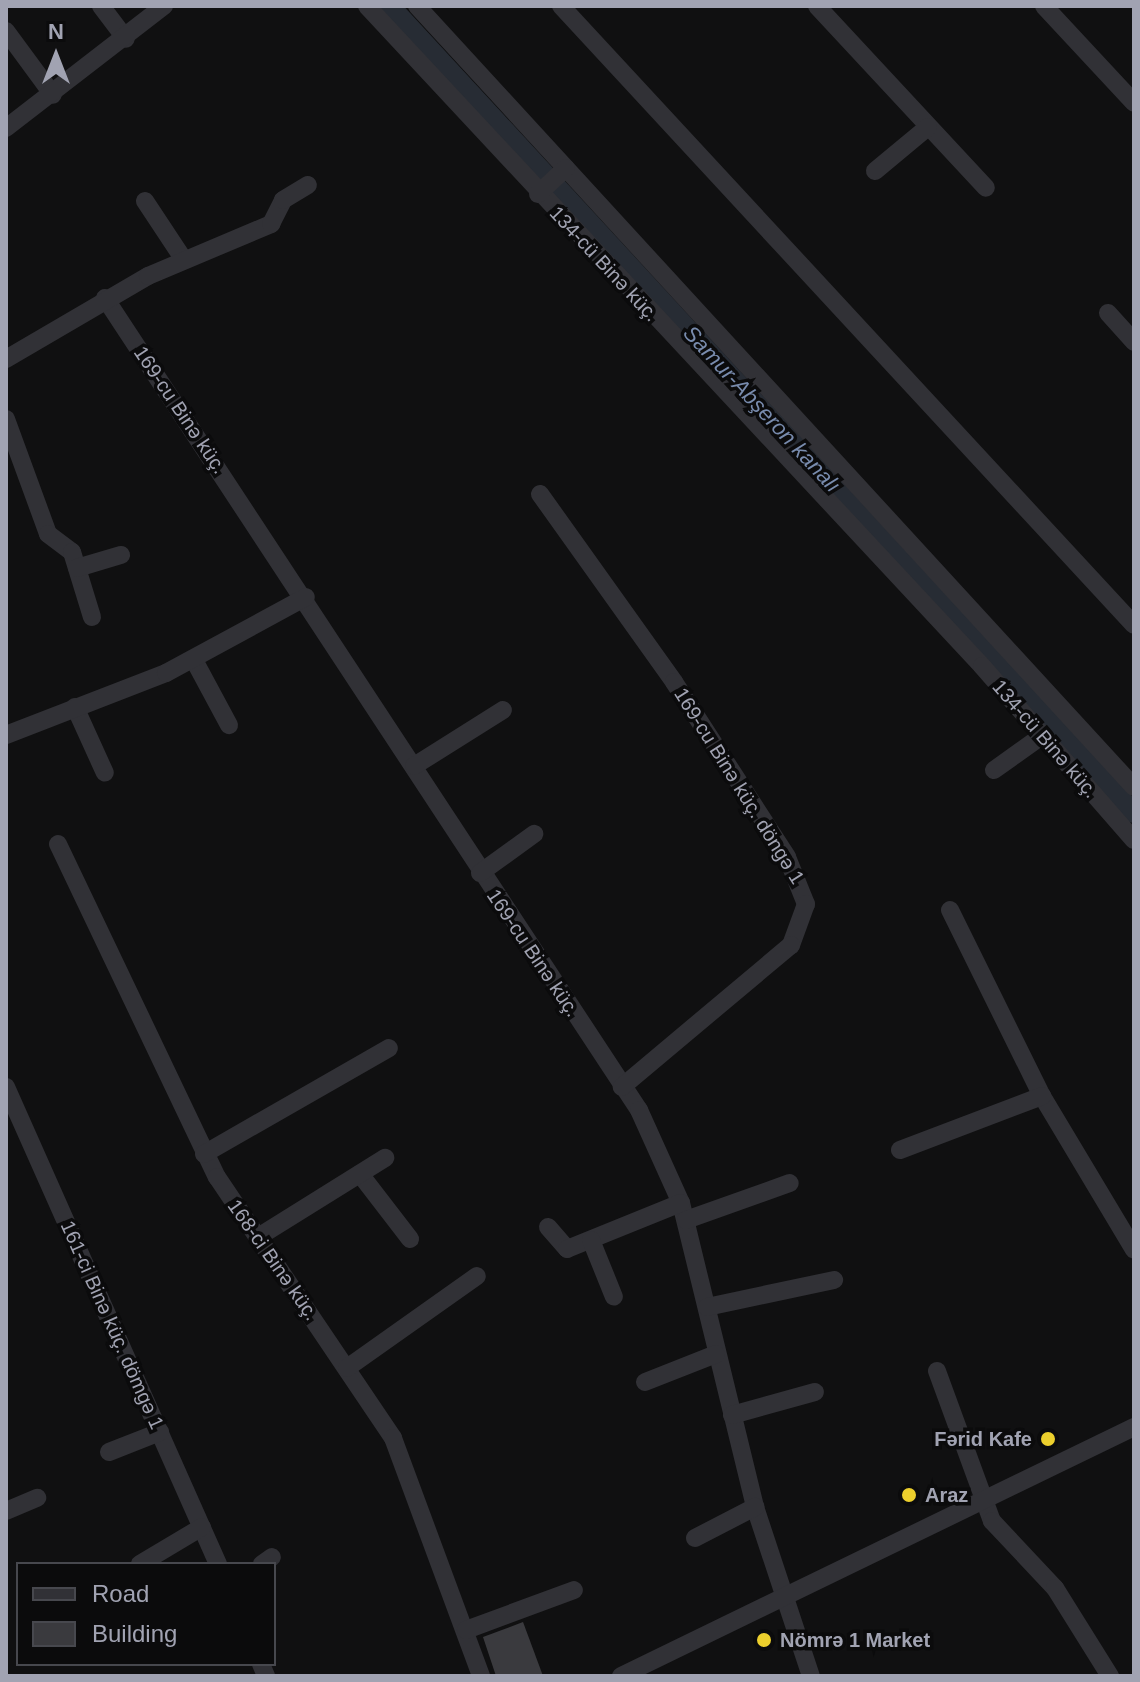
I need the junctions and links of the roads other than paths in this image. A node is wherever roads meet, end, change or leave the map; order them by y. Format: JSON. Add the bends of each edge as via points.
{"nodes":[{"id":1,"x":101,"y":6,"type":"edge"},
{"id":2,"x":164,"y":6,"type":"edge"},
{"id":3,"x":367,"y":6,"type":"edge"},
{"id":4,"x":417,"y":6,"type":"edge"},
{"id":5,"x":561,"y":6,"type":"edge"},
{"id":6,"x":817,"y":6,"type":"edge"},
{"id":7,"x":1044,"y":6,"type":"edge"},
{"id":8,"x":6,"y":31,"type":"edge"},
{"id":9,"x":126,"y":39,"type":"junction"},
{"id":10,"x":53,"y":95,"type":"junction"},
{"id":11,"x":1134,"y":103,"type":"edge"},
{"id":12,"x":928,"y":127,"type":"junction"},
{"id":13,"x":6,"y":128,"type":"edge"},
{"id":14,"x":566,"y":168,"type":"junction"},
{"id":15,"x":875,"y":171,"type":"dead end"},
{"id":16,"x":308,"y":185,"type":"dead end"},
{"id":17,"x":986,"y":188,"type":"dead end"},
{"id":18,"x":538,"y":194,"type":"junction"},
{"id":19,"x":145,"y":201,"type":"dead end"},
{"id":20,"x":184,"y":260,"type":"junction"},
{"id":21,"x":105,"y":298,"type":"junction"},
{"id":22,"x":1108,"y":313,"type":"dead end"},
{"id":23,"x":1134,"y":342,"type":"edge"},
{"id":24,"x":6,"y":359,"type":"edge"},
{"id":25,"x":6,"y":419,"type":"edge"},
{"id":26,"x":540,"y":494,"type":"dead end"},
{"id":27,"x":121,"y":555,"type":"dead end"},
{"id":28,"x":77,"y":568,"type":"junction"},
{"id":29,"x":306,"y":597,"type":"junction"},
{"id":30,"x":92,"y":617,"type":"dead end"},
{"id":31,"x":1134,"y":625,"type":"edge"},
{"id":32,"x":194,"y":660,"type":"junction"},
{"id":33,"x":75,"y":707,"type":"junction"},
{"id":34,"x":503,"y":710,"type":"dead end"},
{"id":35,"x":229,"y":725,"type":"dead end"},
{"id":36,"x":6,"y":735,"type":"edge"},
{"id":37,"x":1043,"y":735,"type":"junction"},
{"id":38,"x":414,"y":766,"type":"junction"},
{"id":39,"x":994,"y":770,"type":"dead end"},
{"id":40,"x":105,"y":773,"type":"dead end"},
{"id":41,"x":1134,"y":787,"type":"edge"},
{"id":42,"x":534,"y":834,"type":"dead end"},
{"id":43,"x":1134,"y":840,"type":"edge"},
{"id":44,"x":58,"y":844,"type":"dead end"},
{"id":45,"x":480,"y":873,"type":"junction"},
{"id":46,"x":950,"y":910,"type":"dead end"},
{"id":47,"x":389,"y":1048,"type":"dead end"},
{"id":48,"x":6,"y":1087,"type":"edge"},
{"id":49,"x":622,"y":1087,"type":"junction"},
{"id":50,"x":1042,"y":1096,"type":"junction"},
{"id":51,"x":900,"y":1150,"type":"dead end"},
{"id":52,"x":204,"y":1154,"type":"junction"},
{"id":53,"x":385,"y":1158,"type":"dead end"},
{"id":54,"x":360,"y":1174,"type":"junction"},
{"id":55,"x":790,"y":1183,"type":"dead end"},
{"id":56,"x":683,"y":1211,"type":"junction"},
{"id":57,"x":548,"y":1227,"type":"dead end"},
{"id":58,"x":258,"y":1237,"type":"junction"},
{"id":59,"x":410,"y":1239,"type":"dead end"},
{"id":60,"x":591,"y":1240,"type":"junction"},
{"id":61,"x":1134,"y":1250,"type":"edge"},
{"id":62,"x":477,"y":1276,"type":"dead end"},
{"id":63,"x":834,"y":1280,"type":"dead end"},
{"id":64,"x":614,"y":1297,"type":"dead end"},
{"id":65,"x":707,"y":1307,"type":"junction"},
{"id":66,"x":716,"y":1354,"type":"junction"},
{"id":67,"x":347,"y":1368,"type":"junction"},
{"id":68,"x":937,"y":1371,"type":"dead end"},
{"id":69,"x":645,"y":1382,"type":"dead end"},
{"id":70,"x":815,"y":1392,"type":"dead end"},
{"id":71,"x":732,"y":1415,"type":"junction"},
{"id":72,"x":1134,"y":1427,"type":"edge"},
{"id":73,"x":160,"y":1432,"type":"junction"},
{"id":74,"x":109,"y":1452,"type":"dead end"},
{"id":75,"x":37,"y":1498,"type":"dead end"},
{"id":76,"x":982,"y":1504,"type":"junction"},
{"id":77,"x":755,"y":1507,"type":"junction"},
{"id":78,"x":6,"y":1511,"type":"edge"},
{"id":79,"x":202,"y":1527,"type":"junction"},
{"id":80,"x":695,"y":1538,"type":"dead end"},
{"id":81,"x":143,"y":1562,"type":"edge"},
{"id":82,"x":217,"y":1562,"type":"edge"},
{"id":83,"x":574,"y":1590,"type":"dead end"},
{"id":84,"x":786,"y":1600,"type":"junction"},
{"id":85,"x":466,"y":1630,"type":"junction"},
{"id":86,"x":481,"y":1676,"type":"edge"},
{"id":87,"x":621,"y":1676,"type":"edge"},
{"id":88,"x":811,"y":1676,"type":"edge"},
{"id":89,"x":1110,"y":1676,"type":"edge"}],
"edges":[{"from":1,"to":9,"type":"street"},
{"from":2,"to":9,"type":"street"},
{"from":3,"to":18,"type":"street","name":"134-cü Binə küç."},
{"from":4,"to":14,"type":"street"},
{"from":5,"to":31,"type":"street"},
{"from":6,"to":12,"type":"street"},
{"from":7,"to":11,"type":"street"},
{"from":8,"to":10,"type":"street"},
{"from":9,"to":10,"type":"street"},
{"from":10,"to":13,"type":"street"},
{"from":12,"to":15,"type":"street"},
{"from":12,"to":17,"type":"street"},
{"from":14,"to":18,"type":"street"},
{"from":14,"to":41,"type":"street"},
{"from":16,"to":20,"type":"street","via":[[283,200],[271,224]]},
{"from":18,"to":37,"type":"street","name":"134-cü Binə küç."},
{"from":19,"to":20,"type":"street"},
{"from":20,"to":21,"type":"street"},
{"from":21,"to":24,"type":"street"},
{"from":21,"to":29,"type":"street","name":"169-cu Binə küç."},
{"from":22,"to":23,"type":"street"},
{"from":25,"to":28,"type":"street","via":[[48,534],[66,542]]},
{"from":26,"to":49,"type":"street","name":"169-cu Binə küç. döngə 1","via":[[674,682],[787,857],[806,904],[791,945]]},
{"from":27,"to":28,"type":"street"},
{"from":28,"to":30,"type":"street"},
{"from":29,"to":32,"type":"street"},
{"from":29,"to":38,"type":"street","name":"169-cu Binə küç."},
{"from":32,"to":33,"type":"street"},
{"from":32,"to":35,"type":"street"},
{"from":33,"to":36,"type":"street"},
{"from":33,"to":40,"type":"street"},
{"from":34,"to":38,"type":"street"},
{"from":37,"to":39,"type":"street"},
{"from":37,"to":43,"type":"street","name":"134-cü Binə küç."},
{"from":38,"to":45,"type":"street","name":"169-cu Binə küç."},
{"from":42,"to":45,"type":"street"},
{"from":44,"to":52,"type":"street","name":"168-ci Binə küç."},
{"from":45,"to":49,"type":"street","name":"169-cu Binə küç."},
{"from":46,"to":50,"type":"street"},
{"from":47,"to":52,"type":"street"},
{"from":48,"to":73,"type":"street","name":"161-ci Binə küç. dömgə 1"},
{"from":49,"to":56,"type":"street","name":"169-cu Binə küç."},
{"from":50,"to":51,"type":"street"},
{"from":50,"to":61,"type":"street"},
{"from":52,"to":58,"type":"street","name":"168-ci Binə küç."},
{"from":53,"to":54,"type":"street"},
{"from":54,"to":58,"type":"street"},
{"from":54,"to":59,"type":"street"},
{"from":55,"to":56,"type":"street"},
{"from":56,"to":60,"type":"street"},
{"from":56,"to":65,"type":"street","name":"169-cu Binə küç."},
{"from":57,"to":60,"type":"street","via":[[567,1249]]},
{"from":58,"to":67,"type":"street","name":"168-ci Binə küç."},
{"from":60,"to":64,"type":"street"},
{"from":62,"to":67,"type":"street"},
{"from":63,"to":65,"type":"street"},
{"from":65,"to":66,"type":"street","name":"169-cu Binə küç."},
{"from":66,"to":69,"type":"street"},
{"from":66,"to":71,"type":"street","name":"169-cu Binə küç."},
{"from":67,"to":85,"type":"street","name":"168-ci Binə küç.","via":[[406,1466]]},
{"from":68,"to":76,"type":"street"},
{"from":70,"to":71,"type":"street"},
{"from":71,"to":77,"type":"street","name":"169-cu Binə küç."},
{"from":72,"to":76,"type":"street"},
{"from":73,"to":74,"type":"street"},
{"from":73,"to":79,"type":"street","name":"161-ci Binə küç. dömgə 1"},
{"from":75,"to":78,"type":"street"},
{"from":76,"to":84,"type":"street"},
{"from":76,"to":89,"type":"street","via":[[1055,1588]]},
{"from":77,"to":80,"type":"street"},
{"from":77,"to":84,"type":"street","name":"169-cu Binə küç."},
{"from":79,"to":81,"type":"street"},
{"from":79,"to":82,"type":"street","name":"161-ci Binə küç. dömgə 1"},
{"from":83,"to":85,"type":"street"},
{"from":84,"to":87,"type":"street"},
{"from":84,"to":88,"type":"street","name":"169-cu Binə küç."},
{"from":85,"to":86,"type":"street","name":"168-ci Binə küç."}]}
